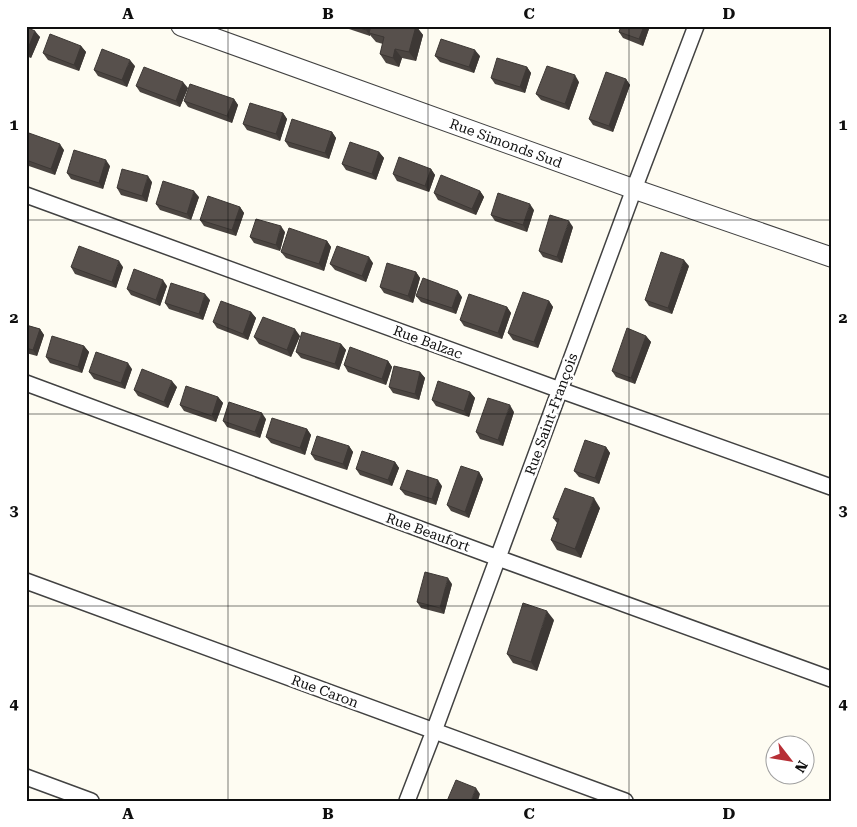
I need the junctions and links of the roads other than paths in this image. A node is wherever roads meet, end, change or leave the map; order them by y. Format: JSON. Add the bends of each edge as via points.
{"nodes":[{"id":1,"x":181,"y":26,"type":"edge"},
{"id":2,"x":696,"y":26,"type":"edge"},
{"id":3,"x":634,"y":189,"type":"junction"},
{"id":4,"x":26,"y":195,"type":"edge"},
{"id":5,"x":831,"y":257,"type":"edge"},
{"id":6,"x":26,"y":383,"type":"edge"},
{"id":7,"x":560,"y":390,"type":"junction"},
{"id":8,"x":831,"y":487,"type":"edge"},
{"id":9,"x":498,"y":558,"type":"junction"},
{"id":10,"x":26,"y":581,"type":"edge"},
{"id":11,"x":831,"y":679,"type":"edge"},
{"id":12,"x":434,"y":732,"type":"junction"},
{"id":13,"x":26,"y":777,"type":"edge"},
{"id":14,"x":91,"y":801,"type":"edge"},
{"id":15,"x":407,"y":801,"type":"edge"},
{"id":16,"x":625,"y":801,"type":"edge"}],
"edges":[{"from":1,"to":3,"type":"street","name":"Rue Simonds Sud"},
{"from":2,"to":3,"type":"street","name":"Rue Saint-François"},
{"from":3,"to":5,"type":"street","name":"Rue Simonds Sud"},
{"from":3,"to":7,"type":"street","name":"Rue Saint-François"},
{"from":4,"to":7,"type":"street","name":"Rue Balzac"},
{"from":6,"to":9,"type":"street","name":"Rue Beaufort"},
{"from":7,"to":8,"type":"street","name":"Rue Balzac"},
{"from":7,"to":9,"type":"street","name":"Rue Saint-François"},
{"from":9,"to":11,"type":"street","name":"Rue Beaufort"},
{"from":9,"to":12,"type":"street","name":"Rue Saint-François"},
{"from":10,"to":12,"type":"street","name":"Rue Caron"},
{"from":12,"to":15,"type":"street","name":"Rue Saint-François"},
{"from":12,"to":16,"type":"street","name":"Rue Caron"},
{"from":13,"to":14,"type":"street"}]}
